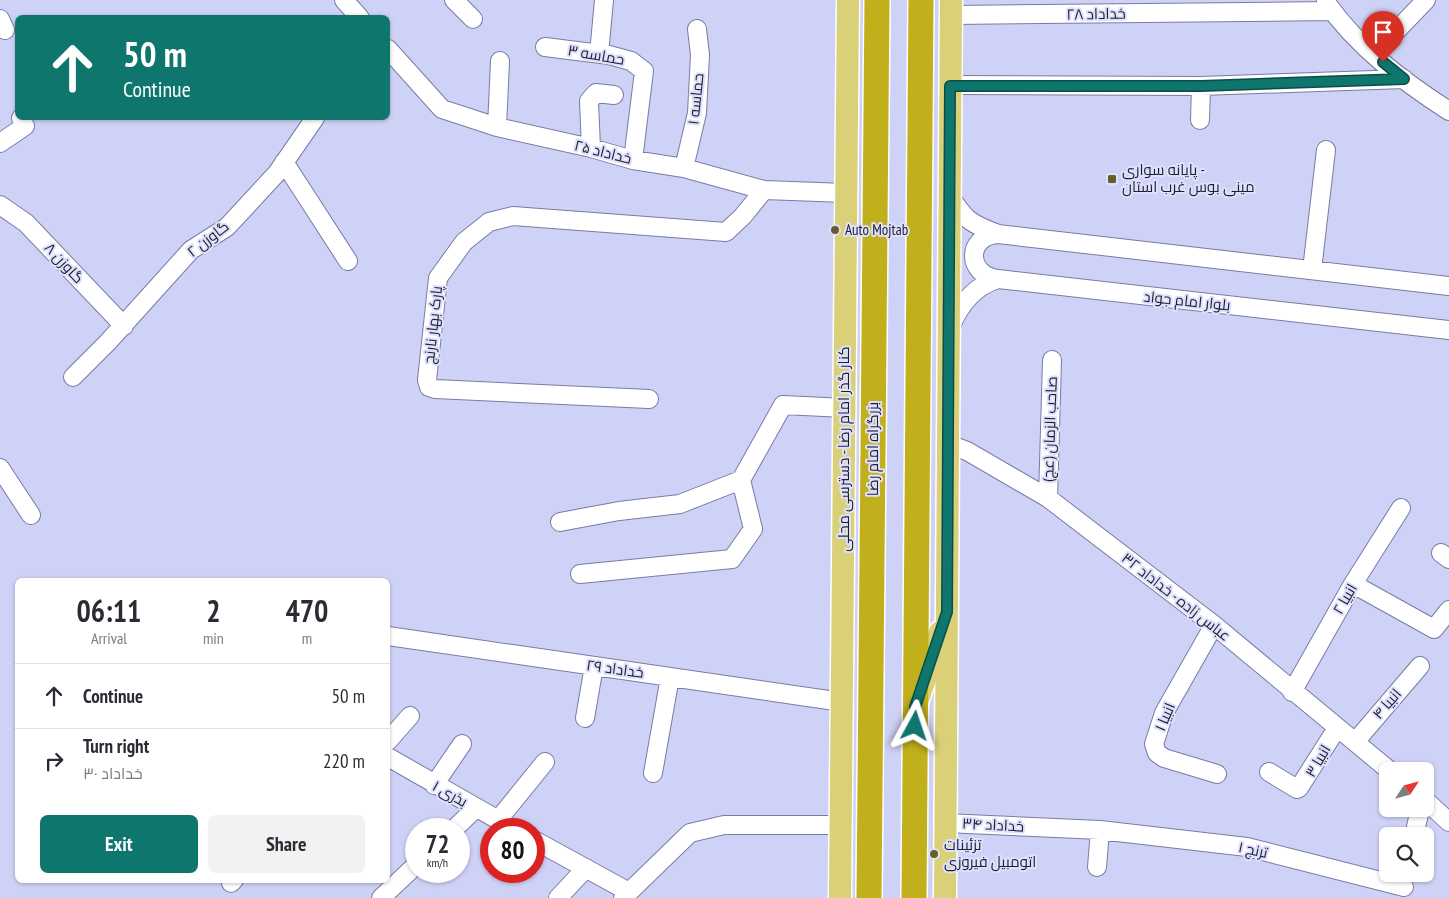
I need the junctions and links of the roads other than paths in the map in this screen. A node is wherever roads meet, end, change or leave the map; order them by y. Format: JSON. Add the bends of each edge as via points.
{"nodes":[{"id":1,"x":454,"y":0,"type":"edge"},
{"id":2,"x":604,"y":0,"type":"edge"},
{"id":3,"x":848,"y":0,"type":"edge"},
{"id":4,"x":877,"y":0,"type":"edge"},
{"id":5,"x":921,"y":0,"type":"edge"},
{"id":6,"x":1426,"y":0,"type":"edge"},
{"id":7,"x":1328,"y":5,"type":"edge"},
{"id":8,"x":951,"y":8,"type":"edge"},
{"id":9,"x":473,"y":19,"type":"dead end"},
{"id":10,"x":697,"y":29,"type":"dead end"},
{"id":11,"x":545,"y":47,"type":"dead end"},
{"id":12,"x":599,"y":54,"type":"junction"},
{"id":13,"x":1374,"y":54,"type":"junction"},
{"id":14,"x":390,"y":55,"type":"edge"},
{"id":15,"x":500,"y":61,"type":"dead end"},
{"id":16,"x":1404,"y":79,"type":"junction"},
{"id":17,"x":950,"y":86,"type":"junction"},
{"id":18,"x":1201,"y":86,"type":"junction"},
{"id":19,"x":614,"y":95,"type":"dead end"},
{"id":20,"x":1449,"y":111,"type":"edge"},
{"id":21,"x":22,"y":120,"type":"edge"},
{"id":22,"x":314,"y":120,"type":"edge"},
{"id":23,"x":1200,"y":120,"type":"dead end"},
{"id":24,"x":497,"y":127,"type":"junction"},
{"id":25,"x":0,"y":143,"type":"edge"},
{"id":26,"x":591,"y":148,"type":"junction"},
{"id":27,"x":1326,"y":150,"type":"dead end"},
{"id":28,"x":633,"y":160,"type":"junction"},
{"id":29,"x":284,"y":162,"type":"junction"},
{"id":30,"x":684,"y":168,"type":"junction"},
{"id":31,"x":764,"y":190,"type":"junction"},
{"id":32,"x":846,"y":193,"type":"junction"},
{"id":33,"x":875,"y":193,"type":"junction"},
{"id":34,"x":950,"y":196,"type":"junction"},
{"id":35,"x":0,"y":205,"type":"edge"},
{"id":36,"x":998,"y":234,"type":"junction"},
{"id":37,"x":348,"y":261,"type":"dead end"},
{"id":38,"x":1312,"y":270,"type":"junction"},
{"id":39,"x":998,"y":279,"type":"junction"},
{"id":40,"x":1449,"y":286,"type":"edge"},
{"id":41,"x":124,"y":326,"type":"junction"},
{"id":42,"x":1449,"y":330,"type":"edge"},
{"id":43,"x":949,"y":331,"type":"junction"},
{"id":44,"x":1052,"y":360,"type":"dead end"},
{"id":45,"x":73,"y":377,"type":"dead end"},
{"id":46,"x":650,"y":398,"type":"dead end"},
{"id":47,"x":844,"y":408,"type":"junction"},
{"id":48,"x":948,"y":444,"type":"junction"},
{"id":49,"x":0,"y":468,"type":"edge"},
{"id":50,"x":741,"y":480,"type":"junction"},
{"id":51,"x":1048,"y":498,"type":"junction"},
{"id":52,"x":1402,"y":508,"type":"dead end"},
{"id":53,"x":31,"y":515,"type":"dead end"},
{"id":54,"x":844,"y":520,"type":"junction"},
{"id":55,"x":560,"y":522,"type":"dead end"},
{"id":56,"x":580,"y":574,"type":"dead end"},
{"id":57,"x":1353,"y":584,"type":"junction"},
{"id":58,"x":872,"y":600,"type":"junction"},
{"id":59,"x":1449,"y":610,"type":"edge"},
{"id":60,"x":947,"y":612,"type":"junction"},
{"id":61,"x":1214,"y":626,"type":"junction"},
{"id":62,"x":390,"y":636,"type":"edge"},
{"id":63,"x":594,"y":666,"type":"junction"},
{"id":64,"x":1420,"y":666,"type":"dead end"},
{"id":65,"x":670,"y":677,"type":"junction"},
{"id":66,"x":1292,"y":692,"type":"junction"},
{"id":67,"x":842,"y":702,"type":"junction"},
{"id":68,"x":915,"y":707,"type":"junction"},
{"id":69,"x":410,"y":716,"type":"dead end"},
{"id":70,"x":585,"y":718,"type":"dead end"},
{"id":71,"x":1337,"y":728,"type":"junction"},
{"id":72,"x":390,"y":739,"type":"edge"},
{"id":73,"x":1354,"y":742,"type":"junction"},
{"id":74,"x":462,"y":744,"type":"dead end"},
{"id":75,"x":390,"y":758,"type":"edge"},
{"id":76,"x":545,"y":762,"type":"dead end"},
{"id":77,"x":1379,"y":762,"type":"edge"},
{"id":78,"x":1269,"y":772,"type":"dead end"},
{"id":79,"x":654,"y":773,"type":"dead end"},
{"id":80,"x":1217,"y":774,"type":"dead end"},
{"id":81,"x":434,"y":785,"type":"junction"},
{"id":82,"x":1434,"y":806,"type":"edge"},
{"id":83,"x":476,"y":808,"type":"junction"},
{"id":84,"x":1447,"y":815,"type":"edge"},
{"id":85,"x":466,"y":818,"type":"edge"},
{"id":86,"x":494,"y":818,"type":"edge"},
{"id":87,"x":500,"y":818,"type":"edge"},
{"id":88,"x":945,"y":822,"type":"junction"},
{"id":89,"x":870,"y":824,"type":"junction"},
{"id":90,"x":841,"y":825,"type":"junction"},
{"id":91,"x":1100,"y":830,"type":"junction"},
{"id":92,"x":545,"y":846,"type":"edge"},
{"id":93,"x":1097,"y":867,"type":"dead end"},
{"id":94,"x":586,"y":868,"type":"junction"},
{"id":95,"x":405,"y":875,"type":"edge"},
{"id":96,"x":1404,"y":886,"type":"edge"},
{"id":97,"x":626,"y":895,"type":"edge"},
{"id":98,"x":381,"y":898,"type":"edge"},
{"id":99,"x":558,"y":898,"type":"edge"},
{"id":100,"x":840,"y":898,"type":"edge"},
{"id":101,"x":869,"y":898,"type":"edge"},
{"id":102,"x":914,"y":898,"type":"edge"},
{"id":103,"x":945,"y":898,"type":"edge"}],
"edges":[{"from":1,"to":9,"type":"street"},
{"from":2,"to":12,"type":"street"},
{"from":3,"to":32,"type":"main road","name":"کنار گذر امام رضا - دسترسی محلی"},
{"from":4,"to":33,"type":"highway","name":"بزرگراه امام رضا"},
{"from":5,"to":68,"type":"highway"},
{"from":6,"to":13,"type":"street"},
{"from":7,"to":8,"type":"street","name":"خداداد ۲۸"},
{"from":7,"to":13,"type":"street","via":[[1345,27]]},
{"from":8,"to":17,"type":"main road"},
{"from":10,"to":30,"type":"street","name":"حماسه ۱","via":[[700,55],[697,113]]},
{"from":11,"to":12,"type":"street","name":"حماسه ۳"},
{"from":12,"to":28,"type":"street","name":"حماسه ۳","via":[[631,61],[644,72]]},
{"from":13,"to":16,"type":"street"},
{"from":14,"to":24,"type":"street","name":"خداداد ۲۵","via":[[442,109]]},
{"from":15,"to":24,"type":"street"},
{"from":16,"to":18,"type":"street"},
{"from":16,"to":20,"type":"street"},
{"from":17,"to":18,"type":"street"},
{"from":17,"to":34,"type":"main road"},
{"from":18,"to":23,"type":"street"},
{"from":19,"to":26,"type":"street","via":[[596,93],[589,101]]},
{"from":21,"to":25,"type":"street","via":[[25,126]]},
{"from":22,"to":29,"type":"street","name":"گاوزن ۲"},
{"from":24,"to":26,"type":"street","name":"خداداد ۲۵"},
{"from":26,"to":28,"type":"street","name":"خداداد ۲۵"},
{"from":27,"to":38,"type":"street"},
{"from":28,"to":30,"type":"street","name":"خداداد ۲۵"},
{"from":29,"to":37,"type":"street"},
{"from":29,"to":41,"type":"street","name":"گاوزن ۲","via":[[227,227],[191,250]]},
{"from":30,"to":31,"type":"street","name":"خداداد ۲۵"},
{"from":31,"to":32,"type":"street","name":"خداداد ۲۵"},
{"from":31,"to":46,"type":"street","name":"پارک بهار نارنج","via":[[726,232],[513,216],[489,222],[464,242],[438,278],[427,380],[429,387]]},
{"from":32,"to":33,"type":"main road"},
{"from":32,"to":47,"type":"main road","name":"کنار گذر امام رضا - دسترسی محلی"},
{"from":33,"to":58,"type":"highway","name":"بزرگراه امام رضا"},
{"from":34,"to":36,"type":"street","via":[[965,218]]},
{"from":34,"to":43,"type":"main road"},
{"from":35,"to":41,"type":"street","name":"گاوزن ۸","via":[[26,222]]},
{"from":36,"to":38,"type":"street"},
{"from":36,"to":39,"type":"street","via":[[985,237],[974,253],[980,272]]},
{"from":38,"to":40,"type":"street"},
{"from":39,"to":42,"type":"street","name":"بلوار امام جواد"},
{"from":39,"to":43,"type":"street","via":[[984,285],[966,301],[955,315]]},
{"from":41,"to":45,"type":"street","name":"گاوزن ۲"},
{"from":43,"to":48,"type":"main road"},
{"from":44,"to":51,"type":"street","name":"صاحب الزمان (عج)"},
{"from":47,"to":50,"type":"street","via":[[784,405]]},
{"from":47,"to":54,"type":"main road","name":"کنار گذر امام رضا - دسترسی محلی"},
{"from":48,"to":51,"type":"street","name":"عباس زاده - خداداد ۳۲","via":[[967,451]]},
{"from":48,"to":60,"type":"main road"},
{"from":49,"to":53,"type":"street"},
{"from":50,"to":55,"type":"street","via":[[680,504]]},
{"from":50,"to":56,"type":"street","via":[[753,529],[732,559]]},
{"from":51,"to":61,"type":"street","name":"عباس زاده - خداداد ۳۲"},
{"from":52,"to":57,"type":"street","name":"انبیا ۲"},
{"from":54,"to":58,"type":"main road"},
{"from":54,"to":67,"type":"main road","name":"کنار گذر امام رضا - دسترسی محلی"},
{"from":57,"to":59,"type":"street","via":[[1434,629]]},
{"from":57,"to":66,"type":"street","name":"انبیا ۲"},
{"from":58,"to":89,"type":"highway","name":"بزرگراه امام رضا"},
{"from":60,"to":68,"type":"main road"},
{"from":60,"to":88,"type":"main road"},
{"from":61,"to":66,"type":"street","name":"عباس زاده - خداداد ۳۲"},
{"from":61,"to":80,"type":"street","name":"انبیا ۱","via":[[1164,713],[1154,744],[1157,754],[1164,758]]},
{"from":62,"to":63,"type":"street","name":"خداداد ۲۹"},
{"from":63,"to":65,"type":"street","name":"خداداد ۲۹"},
{"from":63,"to":70,"type":"street"},
{"from":64,"to":73,"type":"street","name":"انبیا ۴"},
{"from":65,"to":67,"type":"street","name":"خداداد ۲۹"},
{"from":65,"to":79,"type":"street"},
{"from":66,"to":71,"type":"street","name":"عباس زاده - خداداد ۳۲"},
{"from":67,"to":90,"type":"main road","name":"کنار گذر امام رضا - دسترسی محلی"},
{"from":68,"to":102,"type":"highway"},
{"from":69,"to":72,"type":"street"},
{"from":71,"to":73,"type":"street","name":"عباس زاده - خداداد ۳۲"},
{"from":71,"to":78,"type":"street","name":"انبیا ۳","via":[[1300,788]]},
{"from":73,"to":77,"type":"street","name":"عباس زاده - خداداد ۳۲"},
{"from":74,"to":81,"type":"street"},
{"from":75,"to":81,"type":"street","name":"بذری ۱"},
{"from":76,"to":87,"type":"street"},
{"from":81,"to":83,"type":"street","name":"بذری ۱"},
{"from":82,"to":84,"type":"street"},
{"from":83,"to":85,"type":"street"},
{"from":83,"to":86,"type":"street","name":"بذری ۱"},
{"from":88,"to":91,"type":"street","name":"خداداد ۳۴"},
{"from":88,"to":103,"type":"main road"},
{"from":89,"to":90,"type":"main road"},
{"from":89,"to":101,"type":"highway","name":"بزرگراه امام رضا"},
{"from":90,"to":97,"type":"street","via":[[724,825],[690,833]]},
{"from":90,"to":100,"type":"main road","name":"کنار گذر امام رضا - دسترسی محلی"},
{"from":91,"to":93,"type":"street"},
{"from":91,"to":96,"type":"street","name":"ترنج ۱","via":[[1247,847]]},
{"from":92,"to":94,"type":"street"},
{"from":94,"to":97,"type":"street"},
{"from":94,"to":99,"type":"street"},
{"from":95,"to":98,"type":"street"}]}
